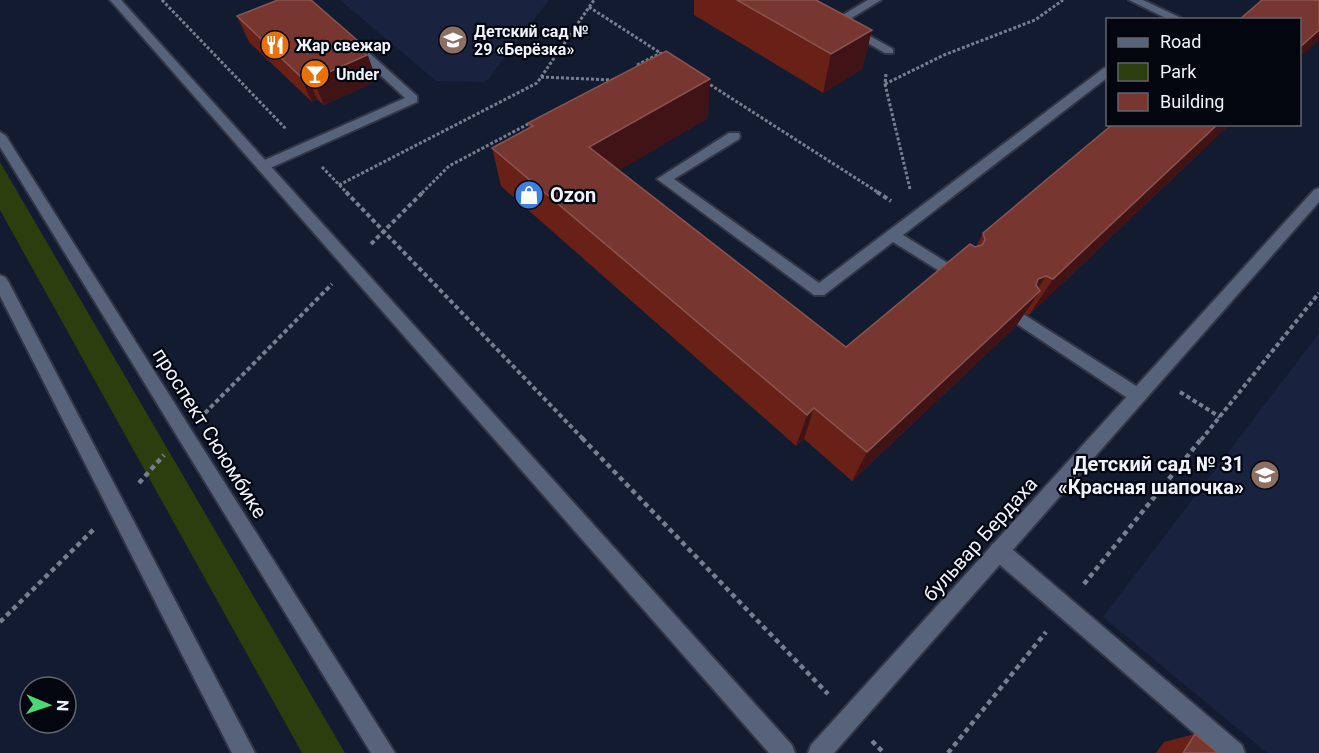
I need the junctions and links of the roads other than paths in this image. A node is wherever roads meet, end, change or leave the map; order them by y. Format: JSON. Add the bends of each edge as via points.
{"nodes":[{"id":1,"x":115,"y":0,"type":"edge"},
{"id":2,"x":876,"y":0,"type":"edge"},
{"id":3,"x":1134,"y":0,"type":"edge"},
{"id":4,"x":1176,"y":18,"type":"edge"},
{"id":5,"x":346,"y":38,"type":"edge"},
{"id":6,"x":889,"y":51,"type":"road end"},
{"id":7,"x":1106,"y":72,"type":"edge"},
{"id":8,"x":0,"y":136,"type":"edge"},
{"id":9,"x":734,"y":136,"type":"dead end"},
{"id":10,"x":263,"y":166,"type":"junction"},
{"id":11,"x":1319,"y":193,"type":"edge"},
{"id":12,"x":893,"y":235,"type":"junction"},
{"id":13,"x":957,"y":276,"type":"edge"},
{"id":14,"x":0,"y":281,"type":"edge"},
{"id":15,"x":1023,"y":320,"type":"edge"},
{"id":16,"x":1138,"y":396,"type":"junction"},
{"id":17,"x":999,"y":551,"type":"junction"},
{"id":18,"x":244,"y":753,"type":"edge"},
{"id":19,"x":384,"y":753,"type":"edge"},
{"id":20,"x":784,"y":753,"type":"edge"},
{"id":21,"x":819,"y":753,"type":"edge"},
{"id":22,"x":1234,"y":753,"type":"edge"}],
"edges":[{"from":1,"to":10,"type":"street"},
{"from":2,"to":6,"type":"street","via":[[837,22]]},
{"from":3,"to":4,"type":"street"},
{"from":5,"to":10,"type":"street","via":[[413,99]]},
{"from":7,"to":12,"type":"street"},
{"from":8,"to":19,"type":"street","name":"проспект Сююмбике"},
{"from":9,"to":12,"type":"street","via":[[664,179],[819,291]]},
{"from":10,"to":20,"type":"street"},
{"from":11,"to":16,"type":"street","name":"бульвар Бердаха"},
{"from":12,"to":13,"type":"street"},
{"from":14,"to":18,"type":"street"},
{"from":15,"to":16,"type":"street"},
{"from":16,"to":17,"type":"street","name":"бульвар Бердаха"},
{"from":17,"to":21,"type":"street","name":"бульвар Бердаха"},
{"from":17,"to":22,"type":"street"}]}
